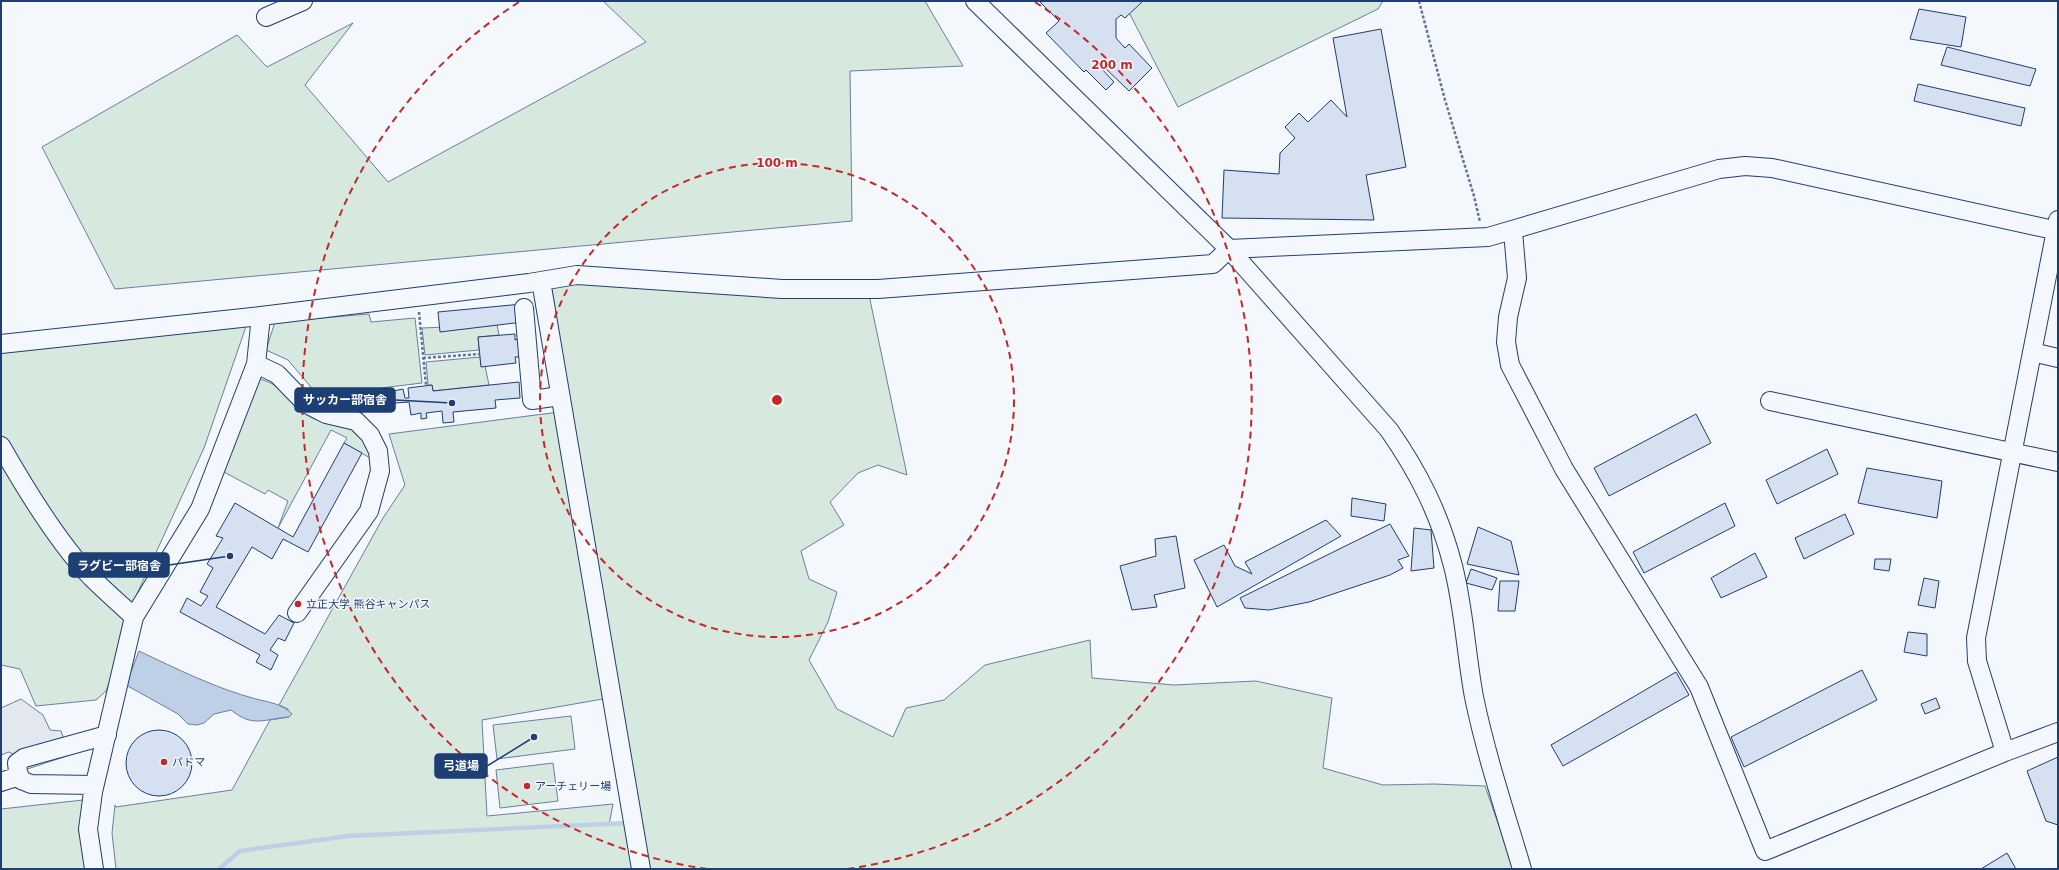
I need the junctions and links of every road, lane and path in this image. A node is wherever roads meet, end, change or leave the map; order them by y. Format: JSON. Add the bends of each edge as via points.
{"nodes":[{"id":1,"x":303,"y":1,"type":"edge"},
{"id":2,"x":975,"y":1,"type":"edge"},
{"id":3,"x":1419,"y":1,"type":"edge"},
{"id":4,"x":266,"y":17,"type":"dead end"},
{"id":5,"x":2057,"y":227,"type":"edge"},
{"id":6,"x":1508,"y":232,"type":"junction"},
{"id":7,"x":1485,"y":237,"type":"junction"},
{"id":8,"x":1229,"y":249,"type":"junction"},
{"id":9,"x":541,"y":281,"type":"junction"},
{"id":10,"x":524,"y":308,"type":"dead end"},
{"id":11,"x":419,"y":312,"type":"dead end"},
{"id":12,"x":261,"y":316,"type":"junction"},
{"id":13,"x":1,"y":344,"type":"edge"},
{"id":14,"x":2032,"y":352,"type":"junction"},
{"id":15,"x":480,"y":354,"type":"dead end"},
{"id":16,"x":423,"y":358,"type":"junction"},
{"id":17,"x":2058,"y":358,"type":"edge"},
{"id":18,"x":256,"y":364,"type":"junction"},
{"id":19,"x":426,"y":385,"type":"dead end"},
{"id":20,"x":560,"y":396,"type":"junction"},
{"id":21,"x":1770,"y":401,"type":"dead end"},
{"id":22,"x":1,"y":446,"type":"edge"},
{"id":23,"x":2012,"y":452,"type":"junction"},
{"id":24,"x":2058,"y":462,"type":"edge"},
{"id":25,"x":297,"y":613,"type":"dead end"},
{"id":26,"x":134,"y":617,"type":"junction"},
{"id":27,"x":2058,"y":732,"type":"edge"},
{"id":28,"x":107,"y":735,"type":"junction"},
{"id":29,"x":2005,"y":752,"type":"junction"},
{"id":30,"x":20,"y":776,"type":"junction"},
{"id":31,"x":1,"y":782,"type":"edge"},
{"id":32,"x":94,"y":785,"type":"junction"},
{"id":33,"x":94,"y":869,"type":"edge"},
{"id":34,"x":641,"y":869,"type":"edge"},
{"id":35,"x":1522,"y":869,"type":"edge"}],
"edges":[{"from":1,"to":4,"type":"street"},
{"from":2,"to":8,"type":"street"},
{"from":3,"to":7,"type":"path"},
{"from":5,"to":6,"type":"street","via":[[1772,168],[1745,166],[1681,180]]},
{"from":5,"to":14,"type":"street"},
{"from":6,"to":7,"type":"street"},
{"from":6,"to":29,"type":"street","via":[[1517,278],[1508,317],[1506,342],[1510,365],[1564,469],[1699,687],[1765,851]]},
{"from":7,"to":8,"type":"street"},
{"from":8,"to":9,"type":"street","via":[[1214,264],[878,289],[782,289],[577,275]]},
{"from":8,"to":35,"type":"street","via":[[1389,430],[1412,463],[1425,490],[1442,530],[1453,567],[1474,697],[1489,761]]},
{"from":9,"to":12,"type":"street"},
{"from":9,"to":20,"type":"street"},
{"from":10,"to":20,"type":"street","via":[[532,400]]},
{"from":11,"to":16,"type":"path"},
{"from":12,"to":13,"type":"street"},
{"from":12,"to":18,"type":"street"},
{"from":14,"to":17,"type":"street"},
{"from":14,"to":23,"type":"street"},
{"from":15,"to":16,"type":"path"},
{"from":16,"to":19,"type":"path"},
{"from":18,"to":25,"type":"street","via":[[277,374],[305,403],[326,414],[356,421],[370,435],[378,451],[380,471],[369,511]]},
{"from":18,"to":26,"type":"street","via":[[200,509]]},
{"from":20,"to":34,"type":"street"},
{"from":21,"to":23,"type":"street"},
{"from":22,"to":26,"type":"street","via":[[22,484],[53,528],[91,576]]},
{"from":23,"to":24,"type":"street"},
{"from":23,"to":29,"type":"street","via":[[1976,638],[1977,661]]},
{"from":26,"to":28,"type":"street"},
{"from":27,"to":29,"type":"street"},
{"from":28,"to":30,"type":"street","via":[[24,758],[17,763]]},
{"from":28,"to":32,"type":"street"},
{"from":30,"to":31,"type":"street"},
{"from":30,"to":32,"type":"street","via":[[21,780],[31,784]]},
{"from":32,"to":33,"type":"street","via":[[88,830]]}]}
